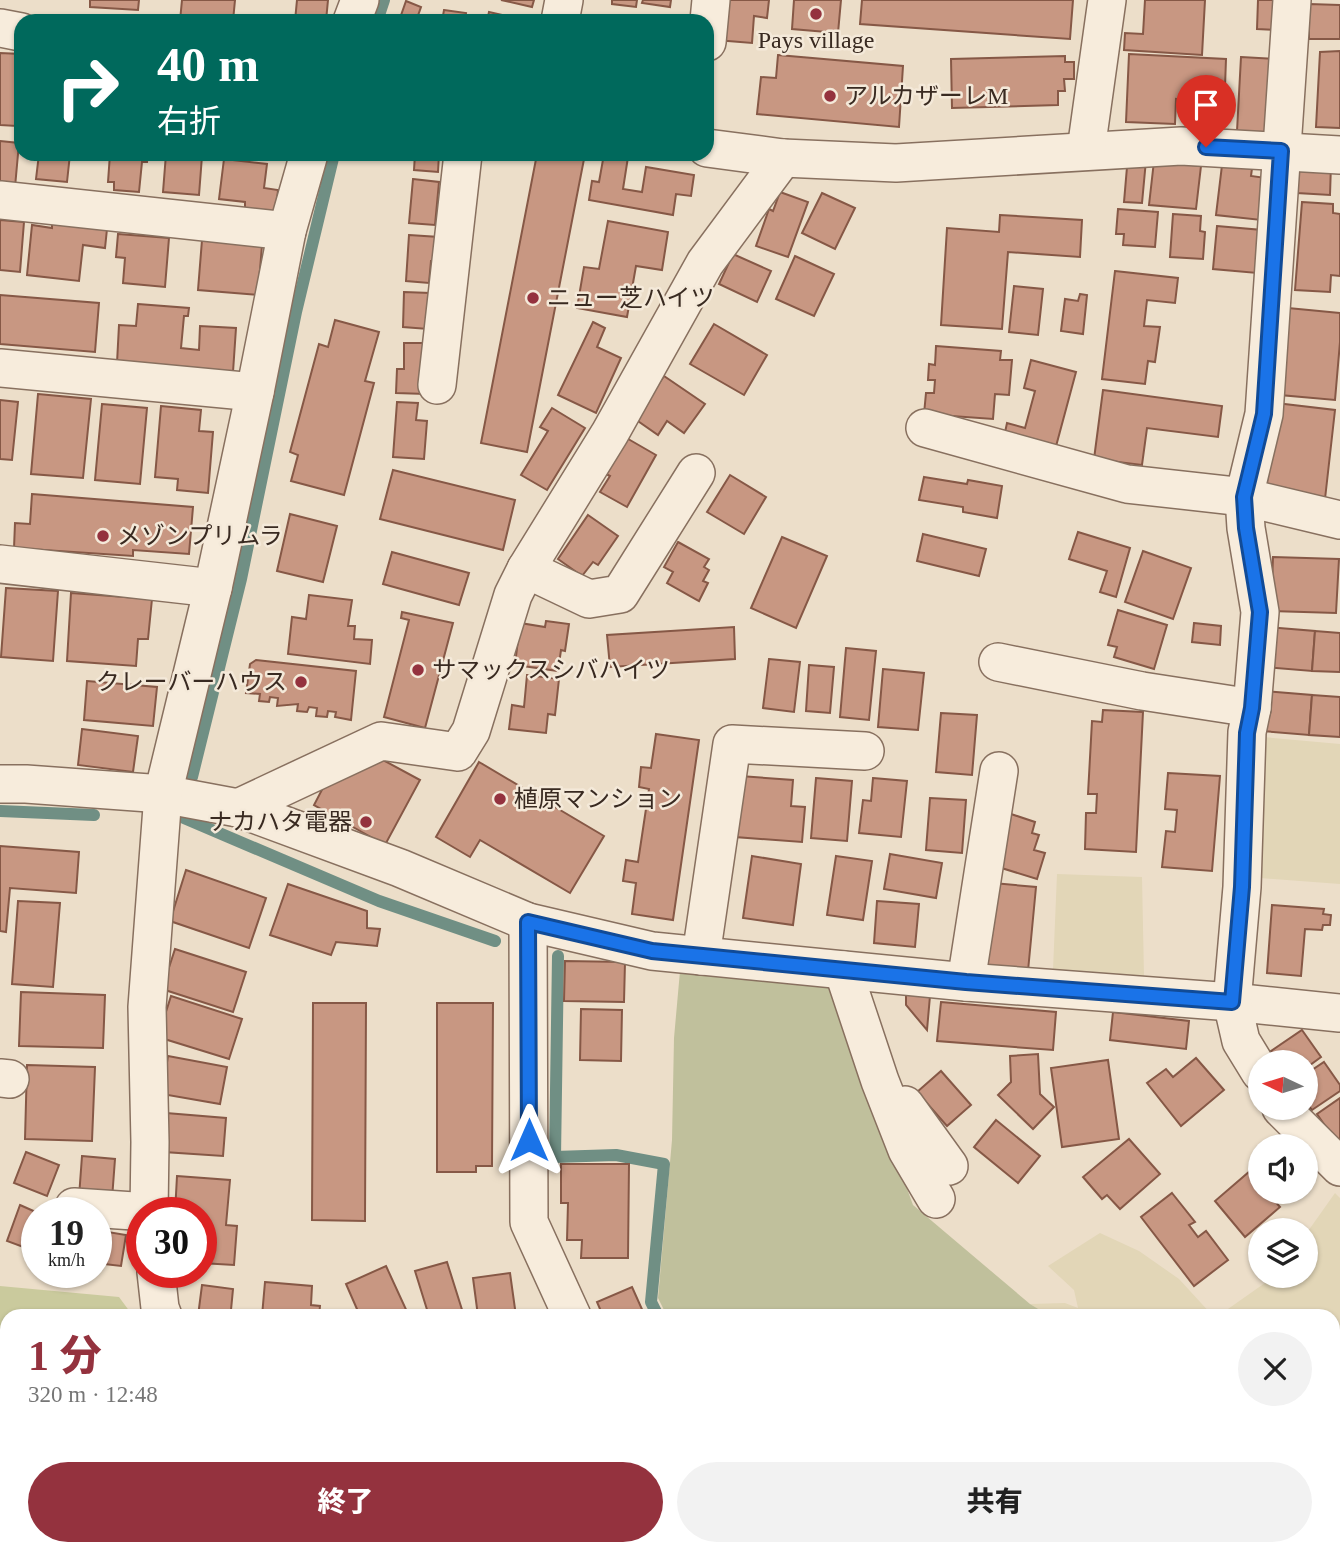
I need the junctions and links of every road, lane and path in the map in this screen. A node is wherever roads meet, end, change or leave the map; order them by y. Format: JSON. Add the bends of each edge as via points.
{"nodes":[{"id":1,"x":1107,"y":0,"type":"edge"},
{"id":2,"x":1292,"y":0,"type":"edge"},
{"id":3,"x":714,"y":149,"type":"edge"},
{"id":4,"x":1086,"y":150,"type":"junction"},
{"id":5,"x":1281,"y":151,"type":"junction"},
{"id":6,"x":1340,"y":155,"type":"edge"},
{"id":7,"x":783,"y":158,"type":"junction"},
{"id":8,"x":307,"y":161,"type":"edge"},
{"id":9,"x":462,"y":161,"type":"edge"},
{"id":10,"x":0,"y":200,"type":"edge"},
{"id":11,"x":287,"y":231,"type":"junction"},
{"id":12,"x":0,"y":368,"type":"edge"},
{"id":13,"x":437,"y":385,"type":"dead end"},
{"id":14,"x":256,"y":392,"type":"junction"},
{"id":15,"x":925,"y":428,"type":"dead end"},
{"id":16,"x":696,"y":474,"type":"dead end"},
{"id":17,"x":1244,"y":497,"type":"junction"},
{"id":18,"x":1340,"y":520,"type":"edge"},
{"id":19,"x":0,"y":564,"type":"edge"},
{"id":20,"x":526,"y":569,"type":"junction"},
{"id":21,"x":213,"y":588,"type":"junction"},
{"id":22,"x":998,"y":662,"type":"dead end"},
{"id":23,"x":1252,"y":708,"type":"junction"},
{"id":24,"x":865,"y":751,"type":"dead end"},
{"id":25,"x":999,"y":771,"type":"dead end"},
{"id":26,"x":0,"y":784,"type":"edge"},
{"id":27,"x":163,"y":794,"type":"junction"},
{"id":28,"x":238,"y":808,"type":"junction"},
{"id":29,"x":528,"y":922,"type":"junction"},
{"id":30,"x":701,"y":956,"type":"junction"},
{"id":31,"x":843,"y":970,"type":"junction"},
{"id":32,"x":966,"y":982,"type":"junction"},
{"id":33,"x":1232,"y":1002,"type":"junction"},
{"id":34,"x":1340,"y":1013,"type":"edge"},
{"id":35,"x":1248,"y":1052,"type":"edge"},
{"id":36,"x":1293,"y":1120,"type":"edge"},
{"id":37,"x":1340,"y":1167,"type":"edge"},
{"id":38,"x":943,"y":1182,"type":"dead end"},
{"id":39,"x":149,"y":1197,"type":"edge"},
{"id":40,"x":158,"y":1288,"type":"edge"},
{"id":41,"x":160,"y":1309,"type":"edge"},
{"id":42,"x":569,"y":1309,"type":"edge"}],
"edges":[{"from":1,"to":4,"type":"street"},
{"from":2,"to":5,"type":"street"},
{"from":3,"to":7,"type":"street"},
{"from":4,"to":5,"type":"street","via":[[1181,146]]},
{"from":4,"to":7,"type":"street","via":[[896,163]]},
{"from":5,"to":6,"type":"street"},
{"from":5,"to":17,"type":"street","via":[[1264,414]]},
{"from":7,"to":20,"type":"street","via":[[705,262],[610,433]]},
{"from":8,"to":11,"type":"street"},
{"from":9,"to":13,"type":"street"},
{"from":10,"to":11,"type":"street"},
{"from":11,"to":14,"type":"street"},
{"from":12,"to":14,"type":"street"},
{"from":14,"to":21,"type":"street"},
{"from":15,"to":17,"type":"street","via":[[1127,484]]},
{"from":16,"to":20,"type":"street","via":[[620,594],[589,599]]},
{"from":17,"to":18,"type":"street"},
{"from":17,"to":23,"type":"street","via":[[1260,612]]},
{"from":19,"to":21,"type":"street"},
{"from":20,"to":28,"type":"street","via":[[513,595],[471,731],[458,752],[381,741]]},
{"from":21,"to":27,"type":"street"},
{"from":22,"to":23,"type":"street"},
{"from":23,"to":33,"type":"street"},
{"from":24,"to":30,"type":"street","via":[[732,744]]},
{"from":25,"to":32,"type":"street"},
{"from":26,"to":27,"type":"street"},
{"from":27,"to":28,"type":"street"},
{"from":27,"to":39,"type":"street","via":[[146,1007]]},
{"from":28,"to":29,"type":"street"},
{"from":29,"to":30,"type":"street","via":[[652,951]]},
{"from":29,"to":42,"type":"street","via":[[529,1222]]},
{"from":30,"to":31,"type":"street"},
{"from":31,"to":32,"type":"street"},
{"from":31,"to":38,"type":"street","via":[[908,1150]]},
{"from":32,"to":33,"type":"street"},
{"from":33,"to":34,"type":"street"},
{"from":33,"to":35,"type":"street"},
{"from":36,"to":37,"type":"street"},
{"from":40,"to":41,"type":"street"}]}
